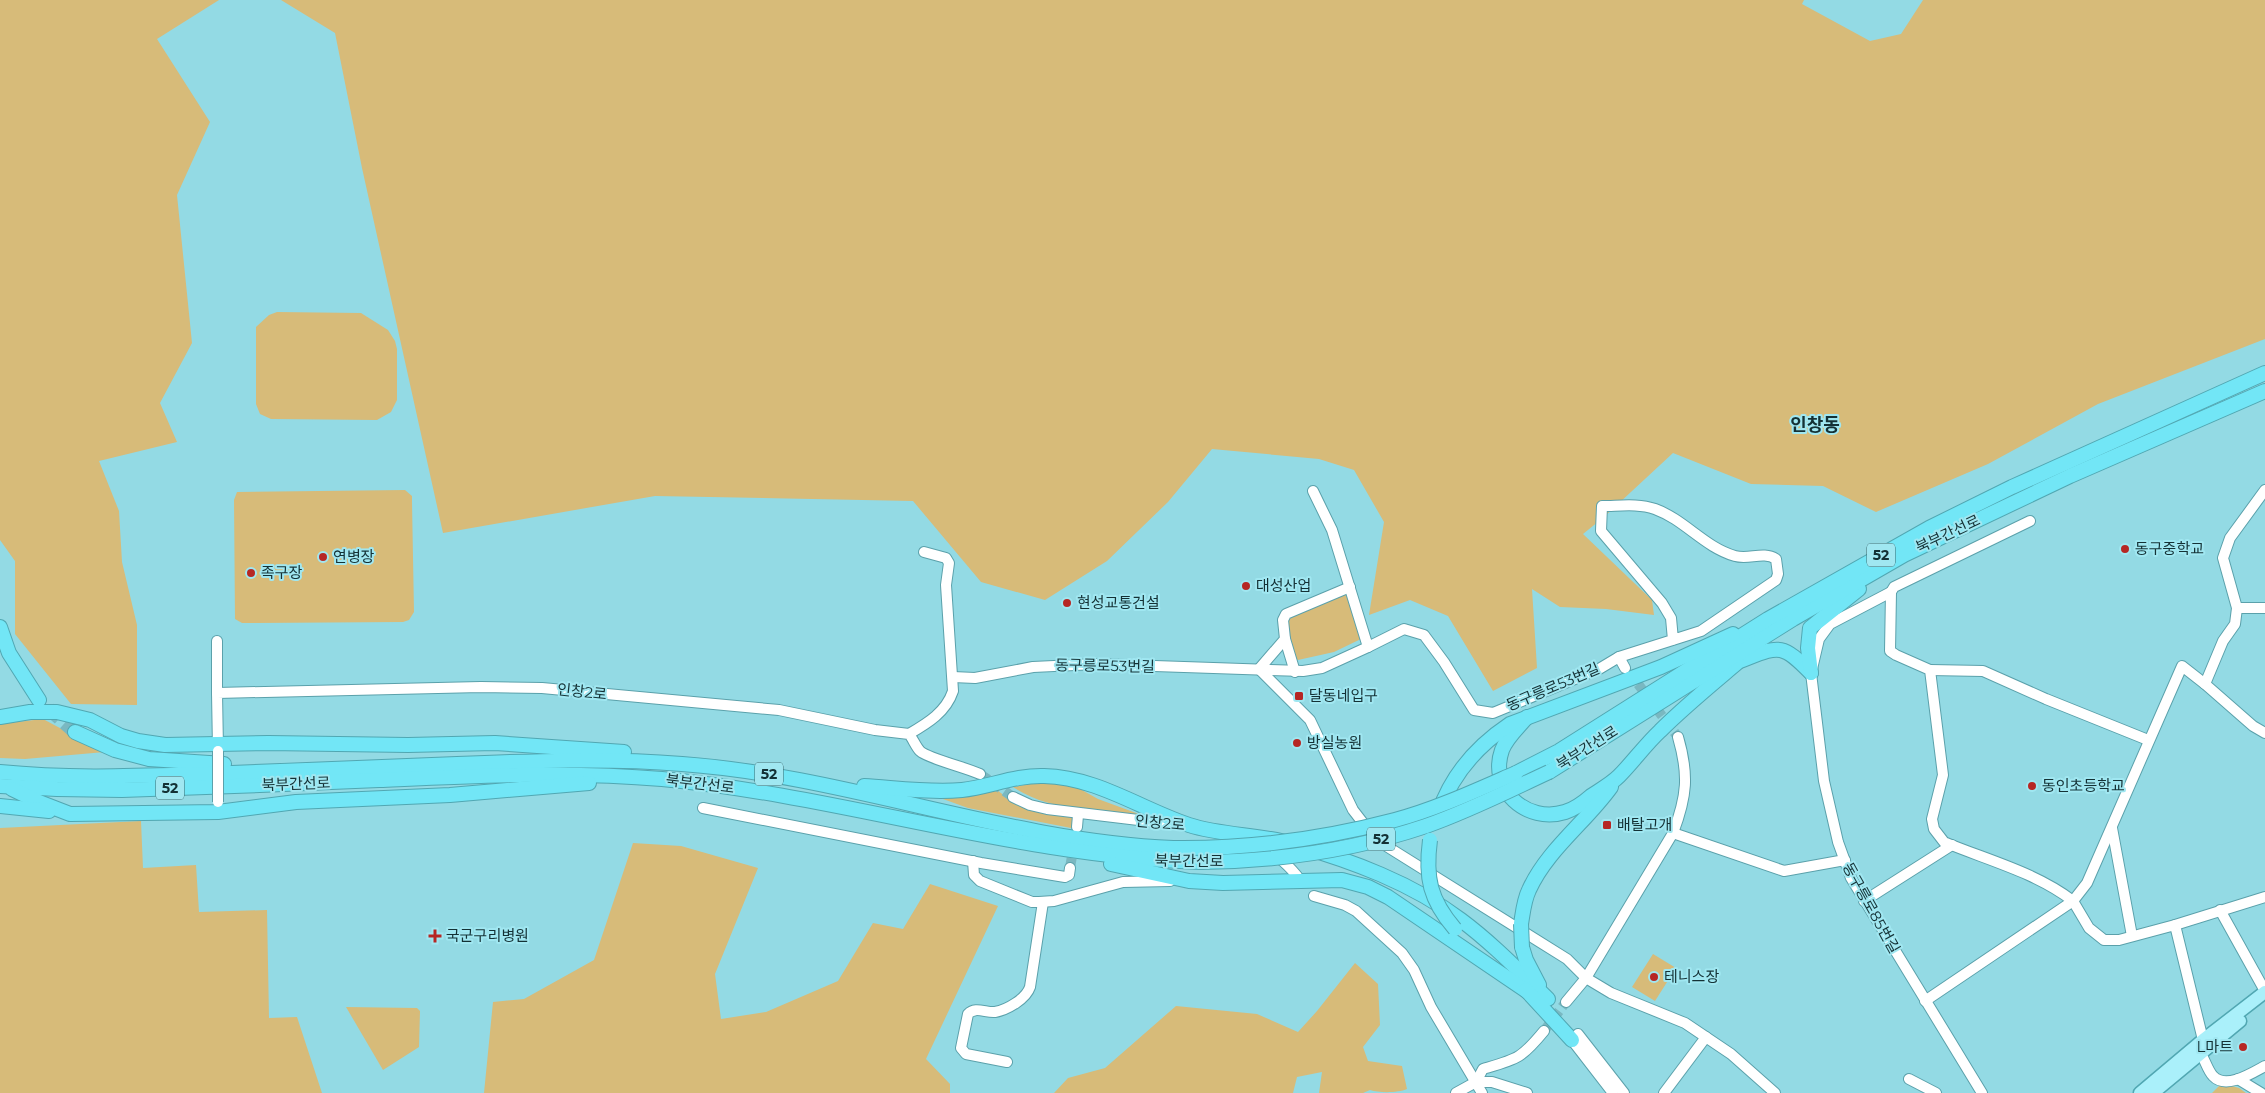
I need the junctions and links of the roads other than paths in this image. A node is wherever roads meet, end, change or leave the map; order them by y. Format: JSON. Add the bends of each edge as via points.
{"nodes":[{"id":1,"x":2265,"y":373,"type":"edge"},
{"id":2,"x":2265,"y":391,"type":"edge"},
{"id":3,"x":2265,"y":490,"type":"edge"},
{"id":4,"x":1312,"y":491,"type":"dead end"},
{"id":5,"x":2030,"y":521,"type":"dead end"},
{"id":6,"x":1916,"y":549,"type":"junction"},
{"id":7,"x":924,"y":552,"type":"dead end"},
{"id":8,"x":1350,"y":587,"type":"junction"},
{"id":9,"x":1859,"y":589,"type":"junction"},
{"id":10,"x":1891,"y":592,"type":"junction"},
{"id":11,"x":2237,"y":608,"type":"junction"},
{"id":12,"x":2265,"y":608,"type":"edge"},
{"id":13,"x":1768,"y":619,"type":"junction"},
{"id":14,"x":0,"y":627,"type":"edge"},
{"id":15,"x":1285,"y":639,"type":"junction"},
{"id":16,"x":1673,"y":640,"type":"junction"},
{"id":17,"x":217,"y":641,"type":"dead end"},
{"id":18,"x":1368,"y":648,"type":"junction"},
{"id":19,"x":1620,"y":657,"type":"junction"},
{"id":20,"x":1740,"y":661,"type":"junction"},
{"id":21,"x":1626,"y":668,"type":"tunnel mouth"},
{"id":22,"x":1259,"y":669,"type":"junction"},
{"id":23,"x":1930,"y":670,"type":"junction"},
{"id":24,"x":1292,"y":672,"type":"junction"},
{"id":25,"x":1811,"y":674,"type":"junction"},
{"id":26,"x":953,"y":677,"type":"junction"},
{"id":27,"x":2205,"y":684,"type":"junction"},
{"id":28,"x":1282,"y":690,"type":"junction"},
{"id":29,"x":217,"y":693,"type":"junction"},
{"id":30,"x":39,"y":700,"type":"tunnel mouth"},
{"id":31,"x":0,"y":717,"type":"edge"},
{"id":32,"x":1527,"y":717,"type":"junction"},
{"id":33,"x":75,"y":732,"type":"tunnel mouth"},
{"id":34,"x":2265,"y":733,"type":"edge"},
{"id":35,"x":909,"y":734,"type":"junction"},
{"id":36,"x":1678,"y":737,"type":"tunnel mouth"},
{"id":37,"x":2148,"y":740,"type":"junction"},
{"id":38,"x":218,"y":747,"type":"junction"},
{"id":39,"x":681,"y":764,"type":"junction"},
{"id":40,"x":312,"y":770,"type":"junction"},
{"id":41,"x":0,"y":772,"type":"edge"},
{"id":42,"x":980,"y":774,"type":"tunnel mouth"},
{"id":43,"x":1618,"y":778,"type":"junction"},
{"id":44,"x":660,"y":779,"type":"junction"},
{"id":45,"x":828,"y":785,"type":"junction"},
{"id":46,"x":3,"y":787,"type":"edge"},
{"id":47,"x":1013,"y":797,"type":"tunnel mouth"},
{"id":48,"x":0,"y":806,"type":"edge"},
{"id":49,"x":218,"y":807,"type":"junction"},
{"id":50,"x":703,"y":808,"type":"dead end"},
{"id":51,"x":70,"y":814,"type":"junction"},
{"id":52,"x":1078,"y":814,"type":"junction"},
{"id":53,"x":1193,"y":826,"type":"junction"},
{"id":54,"x":1077,"y":828,"type":"dead end"},
{"id":55,"x":2112,"y":828,"type":"junction"},
{"id":56,"x":971,"y":833,"type":"junction"},
{"id":57,"x":1673,"y":833,"type":"junction"},
{"id":58,"x":1952,"y":845,"type":"junction"},
{"id":59,"x":1845,"y":860,"type":"junction"},
{"id":60,"x":973,"y":861,"type":"junction"},
{"id":61,"x":1070,"y":868,"type":"dead end"},
{"id":62,"x":1297,"y":876,"type":"dead end"},
{"id":63,"x":1187,"y":881,"type":"junction"},
{"id":64,"x":1314,"y":896,"type":"dead end"},
{"id":65,"x":2265,"y":897,"type":"edge"},
{"id":66,"x":1864,"y":901,"type":"junction"},
{"id":67,"x":2073,"y":901,"type":"junction"},
{"id":68,"x":1043,"y":902,"type":"junction"},
{"id":69,"x":2220,"y":910,"type":"junction"},
{"id":70,"x":2175,"y":925,"type":"junction"},
{"id":71,"x":2132,"y":936,"type":"junction"},
{"id":72,"x":1586,"y":978,"type":"junction"},
{"id":73,"x":1531,"y":994,"type":"junction"},
{"id":74,"x":2265,"y":997,"type":"edge"},
{"id":75,"x":1548,"y":999,"type":"junction"},
{"id":76,"x":1925,"y":1001,"type":"junction"},
{"id":77,"x":1566,"y":1002,"type":"tunnel mouth"},
{"id":78,"x":1544,"y":1030,"type":"tunnel mouth"},
{"id":79,"x":1575,"y":1037,"type":"junction"},
{"id":80,"x":1706,"y":1037,"type":"junction"},
{"id":81,"x":2202,"y":1040,"type":"junction"},
{"id":82,"x":2202,"y":1054,"type":"junction"},
{"id":83,"x":1008,"y":1062,"type":"dead end"},
{"id":84,"x":2265,"y":1066,"type":"edge"},
{"id":85,"x":2238,"y":1079,"type":"junction"},
{"id":86,"x":1910,"y":1080,"type":"dead end"},
{"id":87,"x":1476,"y":1082,"type":"junction"},
{"id":88,"x":1456,"y":1093,"type":"edge"},
{"id":89,"x":1482,"y":1093,"type":"edge"},
{"id":90,"x":1527,"y":1093,"type":"edge"},
{"id":91,"x":1613,"y":1093,"type":"edge"},
{"id":92,"x":1624,"y":1093,"type":"edge"},
{"id":93,"x":1664,"y":1093,"type":"edge"},
{"id":94,"x":1775,"y":1093,"type":"edge"},
{"id":95,"x":1936,"y":1093,"type":"edge"},
{"id":96,"x":1982,"y":1093,"type":"edge"},
{"id":97,"x":2140,"y":1093,"type":"edge"},
{"id":98,"x":2153,"y":1093,"type":"edge"},
{"id":99,"x":2261,"y":1093,"type":"edge"}],
"edges":[{"from":1,"to":13,"type":"highway","name":"북부간선로","number":"52","via":[[1937,524]]},
{"from":2,"to":6,"type":"highway","name":"북부간선로","number":"52","via":[[2070,476]]},
{"from":3,"to":11,"type":"street","via":[[2230,538],[2223,558]]},
{"from":4,"to":8,"type":"street","via":[[1332,530]]},
{"from":5,"to":10,"type":"street","name":"동구릉로85번길","via":[[1905,580]]},
{"from":6,"to":9,"type":"highway"},
{"from":6,"to":56,"type":"highway","name":"북부간선로","number":"52","bridge":true,"via":[[1793,619],[1549,772],[1426,826],[1377,840],[1266,858],[1201,862],[1148,861],[1097,855]]},
{"from":7,"to":26,"type":"street","via":[[948,561],[946,585]]},
{"from":8,"to":15,"type":"street","via":[[1286,614],[1283,620]]},
{"from":8,"to":18,"type":"street"},
{"from":9,"to":20,"type":"highway"},
{"from":9,"to":25,"type":"highway","via":[[1810,628]]},
{"from":10,"to":23,"type":"street","via":[[1890,651]]},
{"from":10,"to":25,"type":"street","name":"동구릉로85번길","via":[[1830,624],[1819,639]]},
{"from":11,"to":12,"type":"street"},
{"from":11,"to":27,"type":"street","via":[[2235,624],[2223,641]]},
{"from":13,"to":32,"type":"highway","via":[[1661,666]]},
{"from":13,"to":45,"type":"highway","name":"북부간선로","number":"52","bridge":true,"via":[[1559,751],[1516,773],[1472,793],[1396,819],[1318,837],[1220,849],[1102,843],[1005,826]]},
{"from":14,"to":30,"type":"highway","via":[[9,653]]},
{"from":15,"to":22,"type":"street"},
{"from":15,"to":24,"type":"street"},
{"from":16,"to":16,"type":"street","name":"동구릉로53번길","via":[[1701,631],[1776,580],[1776,558],[1769,554],[1744,558],[1720,550],[1674,518],[1655,509],[1637,505],[1602,506],[1601,531],[1662,603],[1670,618]]},
{"from":16,"to":19,"type":"street","name":"동구릉로53번길"},
{"from":17,"to":29,"type":"street"},
{"from":18,"to":19,"type":"street","name":"동구릉로53번길","via":[[1404,629],[1424,635],[1474,710],[1493,713],[1590,673]]},
{"from":18,"to":24,"type":"street","name":"동구릉로53번길","via":[[1322,668]]},
{"from":19,"to":21,"type":"street"},
{"from":20,"to":25,"type":"highway","via":[[1767,650],[1783,648]]},
{"from":20,"to":43,"type":"highway","via":[[1659,731]]},
{"from":22,"to":24,"type":"street","name":"동구릉로53번길"},
{"from":22,"to":26,"type":"street","name":"동구릉로53번길","via":[[1054,665],[975,678]]},
{"from":22,"to":28,"type":"street"},
{"from":23,"to":37,"type":"street","via":[[1983,670]]},
{"from":23,"to":58,"type":"street","via":[[1943,775],[1932,819],[1939,837]]},
{"from":24,"to":28,"type":"street","via":[[1282,673],[1279,677]]},
{"from":25,"to":59,"type":"street","name":"동구릉로85번길","via":[[1824,781]]},
{"from":26,"to":35,"type":"street","via":[[949,704]]},
{"from":27,"to":34,"type":"street"},
{"from":27,"to":37,"type":"street","via":[[2182,666]]},
{"from":28,"to":72,"type":"street","via":[[1310,720],[1353,810],[1370,832],[1383,844],[1566,959]]},
{"from":29,"to":35,"type":"street","name":"인창2로","via":[[542,688],[780,710]]},
{"from":29,"to":38,"type":"street"},
{"from":31,"to":38,"type":"highway","via":[[57,712],[90,720],[138,742]]},
{"from":32,"to":43,"type":"highway","via":[[1502,749],[1500,763],[1503,788],[1518,805],[1535,813],[1564,813]]},
{"from":32,"to":73,"type":"highway","bridge":true,"via":[[1488,739],[1466,762],[1448,789],[1430,840],[1426,864],[1431,890],[1444,917]]},
{"from":33,"to":40,"type":"highway","via":[[115,750],[149,759]]},
{"from":35,"to":42,"type":"street","via":[[920,751],[931,758]]},
{"from":36,"to":57,"type":"street","via":[[1686,776],[1683,807]]},
{"from":37,"to":55,"type":"street"},
{"from":38,"to":39,"type":"highway","via":[[495,742],[625,752]]},
{"from":38,"to":49,"type":"street","bridge":true},
{"from":39,"to":40,"type":"highway","name":"북부간선로","number":"52","via":[[619,760]]},
{"from":39,"to":45,"type":"highway","name":"북부간선로","number":"52"},
{"from":40,"to":41,"type":"highway","name":"북부간선로","number":"52","via":[[86,778]]},
{"from":43,"to":75,"type":"highway","bridge":true,"via":[[1550,858],[1529,889],[1523,906],[1522,947]]},
{"from":44,"to":46,"type":"highway","name":"북부간선로","number":"52","via":[[515,774],[122,790]]},
{"from":44,"to":49,"type":"highway","via":[[456,795]]},
{"from":44,"to":56,"type":"highway","name":"북부간선로","number":"52","via":[[765,793]]},
{"from":45,"to":53,"type":"highway","via":[[962,790],[1042,776],[1070,779],[1123,796]]},
{"from":46,"to":51,"type":"highway"},
{"from":47,"to":52,"type":"street","name":"인창2로","via":[[1038,807]]},
{"from":48,"to":51,"type":"highway"},
{"from":49,"to":51,"type":"highway"},
{"from":50,"to":60,"type":"street"},
{"from":52,"to":53,"type":"street","name":"인창2로"},
{"from":52,"to":54,"type":"street"},
{"from":53,"to":62,"type":"street","name":"인창2로","via":[[1208,834],[1266,850],[1287,863]]},
{"from":53,"to":75,"type":"highway","via":[[1291,843],[1351,862],[1410,889],[1460,919]]},
{"from":55,"to":67,"type":"street","via":[[2087,883]]},
{"from":55,"to":71,"type":"street"},
{"from":56,"to":63,"type":"highway"},
{"from":57,"to":59,"type":"street","via":[[1784,871]]},
{"from":57,"to":72,"type":"street"},
{"from":58,"to":66,"type":"street"},
{"from":58,"to":67,"type":"street","via":[[2056,888]]},
{"from":59,"to":66,"type":"street","name":"동구릉로85번길"},
{"from":60,"to":61,"type":"street","via":[[1064,877]]},
{"from":60,"to":68,"type":"street","via":[[974,876],[980,882],[1032,902]]},
{"from":63,"to":68,"type":"street","via":[[1124,882]]},
{"from":63,"to":73,"type":"highway","via":[[1355,882],[1388,896]]},
{"from":64,"to":87,"type":"street","via":[[1356,911],[1402,953]]},
{"from":65,"to":69,"type":"street"},
{"from":66,"to":76,"type":"street","name":"동구릉로85번길"},
{"from":67,"to":71,"type":"street","via":[[2089,928],[2104,940]]},
{"from":67,"to":76,"type":"street"},
{"from":68,"to":83,"type":"street","via":[[1027,993],[1000,1011],[974,1010],[968,1014],[961,1048],[963,1052]]},
{"from":69,"to":70,"type":"street"},
{"from":69,"to":74,"type":"street"},
{"from":70,"to":71,"type":"street"},
{"from":70,"to":81,"type":"street"},
{"from":72,"to":77,"type":"street"},
{"from":72,"to":80,"type":"street","via":[[1611,994],[1685,1023]]},
{"from":73,"to":79,"type":"highway"},
{"from":74,"to":81,"type":"main road"},
{"from":74,"to":82,"type":"main road"},
{"from":75,"to":79,"type":"highway"},
{"from":76,"to":96,"type":"street","name":"동구릉로85번길"},
{"from":78,"to":87,"type":"street","via":[[1528,1051],[1512,1061],[1483,1069]]},
{"from":79,"to":91,"type":"street"},
{"from":79,"to":92,"type":"street"},
{"from":80,"to":93,"type":"street"},
{"from":80,"to":94,"type":"street","via":[[1731,1054]]},
{"from":81,"to":97,"type":"main road"},
{"from":82,"to":85,"type":"street","via":[[2213,1076],[2224,1081]]},
{"from":82,"to":98,"type":"main road"},
{"from":84,"to":85,"type":"street"},
{"from":85,"to":99,"type":"street"},
{"from":86,"to":95,"type":"street"},
{"from":87,"to":88,"type":"street"},
{"from":87,"to":89,"type":"street"},
{"from":87,"to":90,"type":"street","via":[[1492,1082]]}]}
